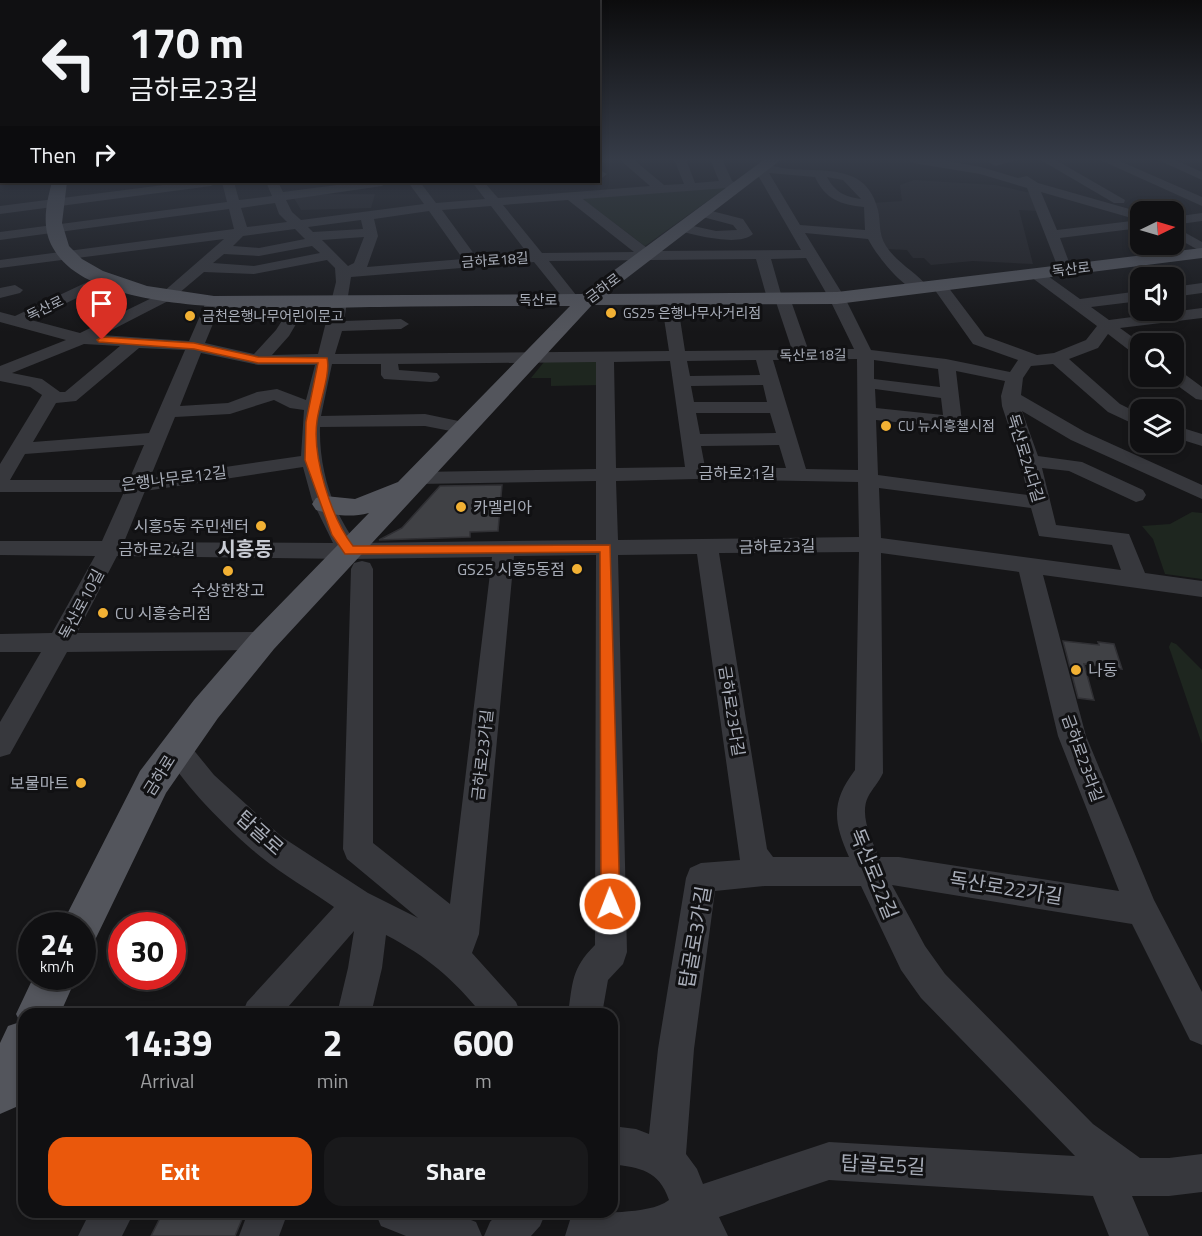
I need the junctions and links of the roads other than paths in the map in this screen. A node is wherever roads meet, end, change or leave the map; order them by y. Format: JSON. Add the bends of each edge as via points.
{"nodes":[{"id":1,"x":55,"y":217,"type":"edge"},
{"id":2,"x":131,"y":217,"type":"edge"},
{"id":3,"x":163,"y":217,"type":"edge"},
{"id":4,"x":197,"y":217,"type":"edge"},
{"id":5,"x":237,"y":217,"type":"edge"},
{"id":6,"x":288,"y":217,"type":"edge"},
{"id":7,"x":347,"y":217,"type":"edge"},
{"id":8,"x":367,"y":217,"type":"edge"},
{"id":9,"x":440,"y":217,"type":"edge"},
{"id":10,"x":506,"y":217,"type":"edge"},
{"id":11,"x":599,"y":217,"type":"edge"},
{"id":12,"x":699,"y":217,"type":"edge"},
{"id":13,"x":718,"y":217,"type":"edge"},
{"id":14,"x":790,"y":217,"type":"edge"},
{"id":15,"x":872,"y":217,"type":"edge"},
{"id":16,"x":1043,"y":217,"type":"edge"},
{"id":17,"x":1202,"y":217,"type":"edge"},
{"id":18,"x":125,"y":219,"type":"junction"},
{"id":19,"x":1184,"y":219,"type":"edge"},
{"id":20,"x":295,"y":224,"type":"junction"},
{"id":21,"x":1130,"y":225,"type":"edge"},
{"id":22,"x":684,"y":228,"type":"junction"},
{"id":23,"x":54,"y":229,"type":"junction"},
{"id":24,"x":796,"y":229,"type":"junction"},
{"id":25,"x":241,"y":231,"type":"junction"},
{"id":26,"x":370,"y":233,"type":"junction"},
{"id":27,"x":872,"y":235,"type":"junction"},
{"id":28,"x":1051,"y":235,"type":"junction"},
{"id":29,"x":0,"y":236,"type":"edge"},
{"id":30,"x":201,"y":236,"type":"junction"},
{"id":31,"x":1184,"y":237,"type":"edge"},
{"id":32,"x":312,"y":238,"type":"junction"},
{"id":33,"x":164,"y":241,"type":"junction"},
{"id":34,"x":123,"y":247,"type":"junction"},
{"id":35,"x":1202,"y":248,"type":"edge"},
{"id":36,"x":220,"y":249,"type":"junction"},
{"id":37,"x":1202,"y":253,"type":"edge"},
{"id":38,"x":67,"y":254,"type":"junction"},
{"id":39,"x":762,"y":254,"type":"junction"},
{"id":40,"x":811,"y":254,"type":"junction"},
{"id":41,"x":331,"y":255,"type":"junction"},
{"id":42,"x":647,"y":255,"type":"junction"},
{"id":43,"x":538,"y":257,"type":"junction"},
{"id":44,"x":473,"y":262,"type":"junction"},
{"id":45,"x":0,"y":264,"type":"edge"},
{"id":46,"x":200,"y":267,"type":"junction"},
{"id":47,"x":1065,"y":270,"type":"junction"},
{"id":48,"x":344,"y":273,"type":"junction"},
{"id":49,"x":1036,"y":274,"type":"junction"},
{"id":50,"x":105,"y":279,"type":"junction"},
{"id":51,"x":930,"y":287,"type":"junction"},
{"id":52,"x":1202,"y":288,"type":"edge"},
{"id":53,"x":1184,"y":290,"type":"edge"},
{"id":54,"x":167,"y":296,"type":"junction"},
{"id":55,"x":1130,"y":297,"type":"edge"},
{"id":56,"x":778,"y":298,"type":"junction"},
{"id":57,"x":837,"y":298,"type":"junction"},
{"id":58,"x":669,"y":299,"type":"junction"},
{"id":59,"x":579,"y":300,"type":"junction"},
{"id":60,"x":214,"y":302,"type":"junction"},
{"id":61,"x":301,"y":302,"type":"junction"},
{"id":62,"x":340,"y":302,"type":"junction"},
{"id":63,"x":1078,"y":304,"type":"junction"},
{"id":64,"x":1200,"y":315,"type":"edge"},
{"id":65,"x":0,"y":317,"type":"edge"},
{"id":66,"x":17,"y":321,"type":"junction"},
{"id":67,"x":401,"y":324,"type":"dead end"},
{"id":68,"x":1106,"y":325,"type":"junction"},
{"id":69,"x":333,"y":326,"type":"junction"},
{"id":70,"x":82,"y":339,"type":"junction"},
{"id":71,"x":135,"y":342,"type":"junction"},
{"id":72,"x":1130,"y":343,"type":"edge"},
{"id":73,"x":194,"y":346,"type":"junction"},
{"id":74,"x":865,"y":354,"type":"junction"},
{"id":75,"x":763,"y":355,"type":"junction"},
{"id":76,"x":802,"y":355,"type":"junction"},
{"id":77,"x":679,"y":356,"type":"junction"},
{"id":78,"x":532,"y":357,"type":"junction"},
{"id":79,"x":605,"y":357,"type":"junction"},
{"id":80,"x":1057,"y":358,"type":"junction"},
{"id":81,"x":258,"y":360,"type":"junction"},
{"id":82,"x":324,"y":360,"type":"junction"},
{"id":83,"x":1036,"y":361,"type":"junction"},
{"id":84,"x":946,"y":364,"type":"junction"},
{"id":85,"x":390,"y":367,"type":"junction"},
{"id":86,"x":0,"y":374,"type":"edge"},
{"id":87,"x":431,"y":377,"type":"dead end"},
{"id":88,"x":771,"y":380,"type":"junction"},
{"id":89,"x":682,"y":381,"type":"junction"},
{"id":90,"x":1184,"y":382,"type":"edge"},
{"id":91,"x":866,"y":383,"type":"junction"},
{"id":92,"x":1012,"y":387,"type":"junction"},
{"id":93,"x":950,"y":394,"type":"junction"},
{"id":94,"x":1202,"y":395,"type":"edge"},
{"id":95,"x":50,"y":398,"type":"junction"},
{"id":96,"x":779,"y":407,"type":"junction"},
{"id":97,"x":686,"y":408,"type":"junction"},
{"id":98,"x":166,"y":412,"type":"junction"},
{"id":99,"x":867,"y":413,"type":"junction"},
{"id":100,"x":313,"y":414,"type":"junction"},
{"id":101,"x":1130,"y":416,"type":"edge"},
{"id":102,"x":466,"y":428,"type":"junction"},
{"id":103,"x":1184,"y":434,"type":"edge"},
{"id":104,"x":156,"y":438,"type":"junction"},
{"id":105,"x":788,"y":439,"type":"junction"},
{"id":106,"x":691,"y":440,"type":"junction"},
{"id":107,"x":1202,"y":440,"type":"edge"},
{"id":108,"x":19,"y":449,"type":"junction"},
{"id":109,"x":311,"y":460,"type":"junction"},
{"id":110,"x":1030,"y":461,"type":"junction"},
{"id":111,"x":696,"y":473,"type":"junction"},
{"id":112,"x":797,"y":473,"type":"junction"},
{"id":113,"x":605,"y":475,"type":"junction"},
{"id":114,"x":868,"y":478,"type":"junction"},
{"id":115,"x":0,"y":480,"type":"edge"},
{"id":116,"x":415,"y":481,"type":"junction"},
{"id":117,"x":1196,"y":485,"type":"edge"},
{"id":118,"x":0,"y":486,"type":"edge"},
{"id":119,"x":138,"y":486,"type":"junction"},
{"id":120,"x":1136,"y":495,"type":"dead end"},
{"id":121,"x":374,"y":502,"type":"junction"},
{"id":122,"x":1040,"y":503,"type":"junction"},
{"id":123,"x":325,"y":504,"type":"junction"},
{"id":124,"x":870,"y":544,"type":"junction"},
{"id":125,"x":707,"y":546,"type":"junction"},
{"id":126,"x":0,"y":548,"type":"edge"},
{"id":127,"x":606,"y":548,"type":"junction"},
{"id":128,"x":110,"y":549,"type":"junction"},
{"id":129,"x":504,"y":549,"type":"junction"},
{"id":130,"x":350,"y":552,"type":"junction"},
{"id":131,"x":1029,"y":566,"type":"junction"},
{"id":132,"x":1136,"y":580,"type":"junction"},
{"id":133,"x":1202,"y":589,"type":"edge"},
{"id":134,"x":263,"y":641,"type":"junction"},
{"id":135,"x":0,"y":642,"type":"edge"},
{"id":136,"x":60,"y":642,"type":"junction"},
{"id":137,"x":3,"y":736,"type":"edge"},
{"id":138,"x":178,"y":746,"type":"junction"},
{"id":139,"x":869,"y":870,"type":"junction"},
{"id":140,"x":765,"y":872,"type":"junction"},
{"id":141,"x":365,"y":908,"type":"junction"},
{"id":142,"x":1142,"y":910,"type":"junction"},
{"id":143,"x":88,"y":912,"type":"edge"},
{"id":144,"x":459,"y":947,"type":"junction"},
{"id":145,"x":49,"y":990,"type":"edge"},
{"id":146,"x":41,"y":1008,"type":"edge"},
{"id":147,"x":265,"y":1008,"type":"edge"},
{"id":148,"x":358,"y":1008,"type":"edge"},
{"id":149,"x":499,"y":1008,"type":"edge"},
{"id":150,"x":586,"y":1008,"type":"edge"},
{"id":151,"x":1202,"y":1028,"type":"edge"},
{"id":152,"x":18,"y":1054,"type":"edge"},
{"id":153,"x":0,"y":1091,"type":"edge"},
{"id":154,"x":618,"y":1146,"type":"edge"},
{"id":155,"x":666,"y":1159,"type":"junction"},
{"id":156,"x":1118,"y":1177,"type":"junction"},
{"id":157,"x":1200,"y":1177,"type":"edge"},
{"id":158,"x":110,"y":1218,"type":"edge"},
{"id":159,"x":266,"y":1218,"type":"edge"},
{"id":160,"x":520,"y":1218,"type":"edge"},
{"id":161,"x":700,"y":1222,"type":"edge"},
{"id":162,"x":584,"y":1227,"type":"edge"},
{"id":163,"x":98,"y":1236,"type":"edge"},
{"id":164,"x":259,"y":1236,"type":"edge"},
{"id":165,"x":504,"y":1236,"type":"edge"},
{"id":166,"x":1129,"y":1236,"type":"edge"}],
"edges":[{"from":1,"to":23,"type":"main road"},
{"from":2,"to":18,"type":"street"},
{"from":3,"to":33,"type":"street"},
{"from":4,"to":30,"type":"street"},
{"from":5,"to":25,"type":"street"},
{"from":6,"to":20,"type":"street"},
{"from":7,"to":20,"type":"street"},
{"from":8,"to":26,"type":"street"},
{"from":9,"to":44,"type":"street"},
{"from":10,"to":43,"type":"street"},
{"from":11,"to":42,"type":"street"},
{"from":12,"to":22,"type":"main road","name":"금하로"},
{"from":13,"to":22,"type":"street","via":[[738,222],[746,234],[716,235]]},
{"from":14,"to":24,"type":"street","name":"독산로22길"},
{"from":15,"to":27,"type":"street"},
{"from":16,"to":28,"type":"street"},
{"from":17,"to":19,"type":"street"},
{"from":18,"to":23,"type":"street"},
{"from":18,"to":34,"type":"street"},
{"from":20,"to":25,"type":"street"},
{"from":20,"to":32,"type":"street"},
{"from":21,"to":28,"type":"street"},
{"from":22,"to":42,"type":"main road","name":"금하로"},
{"from":23,"to":29,"type":"street"},
{"from":23,"to":38,"type":"main road","name":"독산로"},
{"from":24,"to":27,"type":"street"},
{"from":24,"to":40,"type":"street","name":"독산로22길"},
{"from":25,"to":30,"type":"street"},
{"from":25,"to":36,"type":"street"},
{"from":26,"to":32,"type":"street"},
{"from":26,"to":48,"type":"street","via":[[360,266]]},
{"from":27,"to":51,"type":"street","via":[[896,266]]},
{"from":28,"to":47,"type":"street"},
{"from":30,"to":33,"type":"street"},
{"from":31,"to":35,"type":"street"},
{"from":32,"to":36,"type":"street","via":[[259,252]]},
{"from":32,"to":41,"type":"street"},
{"from":33,"to":34,"type":"street"},
{"from":34,"to":38,"type":"street"},
{"from":36,"to":46,"type":"street"},
{"from":37,"to":47,"type":"main road","name":"독산로"},
{"from":38,"to":45,"type":"street"},
{"from":38,"to":50,"type":"main road","name":"독산로"},
{"from":39,"to":40,"type":"street","name":"금하로18길"},
{"from":39,"to":42,"type":"street","name":"금하로18길"},
{"from":39,"to":56,"type":"street"},
{"from":40,"to":57,"type":"street","name":"독산로22길"},
{"from":41,"to":46,"type":"street","via":[[254,270]]},
{"from":41,"to":48,"type":"street"},
{"from":42,"to":43,"type":"street","name":"금하로18길"},
{"from":42,"to":59,"type":"main road","name":"금하로"},
{"from":43,"to":44,"type":"street","name":"금하로18길"},
{"from":43,"to":59,"type":"street"},
{"from":44,"to":48,"type":"street","name":"금하로18길"},
{"from":46,"to":54,"type":"street"},
{"from":47,"to":49,"type":"main road","name":"독산로"},
{"from":48,"to":62,"type":"street"},
{"from":49,"to":51,"type":"main road","name":"독산로"},
{"from":49,"to":63,"type":"street"},
{"from":50,"to":54,"type":"main road","name":"독산로"},
{"from":50,"to":66,"type":"street","name":"독산로"},
{"from":51,"to":57,"type":"main road","name":"독산로"},
{"from":51,"to":83,"type":"street","via":[[979,340]]},
{"from":52,"to":53,"type":"street"},
{"from":54,"to":60,"type":"main road","name":"독산로"},
{"from":54,"to":70,"type":"street"},
{"from":55,"to":63,"type":"street"},
{"from":56,"to":57,"type":"main road","name":"독산로"},
{"from":56,"to":58,"type":"main road","name":"독산로"},
{"from":56,"to":76,"type":"street"},
{"from":57,"to":74,"type":"street","name":"독산로22길"},
{"from":58,"to":59,"type":"main road","name":"독산로"},
{"from":58,"to":77,"type":"street"},
{"from":59,"to":62,"type":"main road","name":"독산로"},
{"from":59,"to":78,"type":"main road","name":"금하로"},
{"from":60,"to":61,"type":"main road","name":"독산로"},
{"from":60,"to":73,"type":"street","name":"독산로10길"},
{"from":61,"to":62,"type":"main road","name":"독산로"},
{"from":61,"to":81,"type":"street","via":[[283,333]]},
{"from":62,"to":69,"type":"street"},
{"from":63,"to":68,"type":"street"},
{"from":64,"to":68,"type":"street"},
{"from":65,"to":66,"type":"street"},
{"from":66,"to":70,"type":"street"},
{"from":67,"to":69,"type":"street"},
{"from":68,"to":72,"type":"street"},
{"from":68,"to":80,"type":"street","via":[[1092,344]]},
{"from":69,"to":82,"type":"street"},
{"from":70,"to":71,"type":"street"},
{"from":70,"to":86,"type":"street"},
{"from":71,"to":73,"type":"street"},
{"from":71,"to":95,"type":"street","via":[[70,397]]},
{"from":73,"to":81,"type":"street"},
{"from":73,"to":98,"type":"street","name":"독산로10길"},
{"from":74,"to":76,"type":"street","name":"독산로18길"},
{"from":74,"to":84,"type":"street","name":"독산로18길"},
{"from":74,"to":91,"type":"street","name":"독산로22길"},
{"from":75,"to":76,"type":"street","name":"독산로18길"},
{"from":75,"to":77,"type":"street","name":"독산로18길"},
{"from":75,"to":88,"type":"street"},
{"from":77,"to":79,"type":"street"},
{"from":77,"to":89,"type":"street"},
{"from":78,"to":79,"type":"street"},
{"from":78,"to":85,"type":"street"},
{"from":78,"to":102,"type":"main road","name":"금하로"},
{"from":79,"to":113,"type":"street"},
{"from":80,"to":83,"type":"street"},
{"from":80,"to":101,"type":"street","via":[[1114,408]]},
{"from":81,"to":82,"type":"street"},
{"from":82,"to":85,"type":"street"},
{"from":82,"to":100,"type":"street"},
{"from":83,"to":92,"type":"street","via":[[1022,365]]},
{"from":84,"to":92,"type":"street","name":"독산로18길"},
{"from":84,"to":93,"type":"street"},
{"from":85,"to":87,"type":"street"},
{"from":86,"to":95,"type":"street","via":[[36,383],[52,394]]},
{"from":88,"to":89,"type":"street"},
{"from":88,"to":96,"type":"street"},
{"from":89,"to":97,"type":"street"},
{"from":90,"to":94,"type":"street"},
{"from":91,"to":93,"type":"street"},
{"from":91,"to":99,"type":"street","name":"독산로22길"},
{"from":92,"to":110,"type":"street","name":"독산로24다길","via":[[1011,406]]},
{"from":92,"to":117,"type":"street","name":"독산로18길","via":[[1078,436]]},
{"from":93,"to":99,"type":"street","via":[[953,422]]},
{"from":95,"to":108,"type":"street"},
{"from":96,"to":97,"type":"street"},
{"from":96,"to":105,"type":"street"},
{"from":97,"to":106,"type":"street"},
{"from":98,"to":100,"type":"street","via":[[230,408],[277,394]]},
{"from":98,"to":104,"type":"street","name":"독산로10길"},
{"from":99,"to":114,"type":"street","name":"독산로22길"},
{"from":100,"to":102,"type":"street","via":[[425,420]]},
{"from":100,"to":109,"type":"street"},
{"from":102,"to":116,"type":"main road","name":"금하로"},
{"from":103,"to":107,"type":"street"},
{"from":104,"to":108,"type":"street"},
{"from":104,"to":119,"type":"street","name":"독산로10길"},
{"from":105,"to":106,"type":"street"},
{"from":105,"to":112,"type":"street"},
{"from":106,"to":111,"type":"street"},
{"from":108,"to":115,"type":"street"},
{"from":109,"to":119,"type":"street","name":"은행나무로12길"},
{"from":109,"to":123,"type":"street"},
{"from":110,"to":120,"type":"street","via":[[1075,466]]},
{"from":110,"to":122,"type":"street","name":"독산로24다길"},
{"from":111,"to":112,"type":"street","name":"금하로21길"},
{"from":111,"to":113,"type":"street","name":"금하로21길"},
{"from":112,"to":114,"type":"street","name":"금하로21길"},
{"from":113,"to":116,"type":"street","name":"금하로21길"},
{"from":113,"to":127,"type":"street"},
{"from":114,"to":122,"type":"street"},
{"from":114,"to":124,"type":"street","name":"독산로22길"},
{"from":116,"to":121,"type":"main road"},
{"from":116,"to":130,"type":"main road","name":"금하로"},
{"from":118,"to":119,"type":"street","name":"은행나무로12길"},
{"from":119,"to":128,"type":"street","name":"독산로10길"},
{"from":121,"to":123,"type":"main road","via":[[347,510]]},
{"from":121,"to":130,"type":"main road"},
{"from":122,"to":132,"type":"street","name":"독산로24다길","via":[[1047,531],[1121,539]]},
{"from":123,"to":130,"type":"street"},
{"from":124,"to":125,"type":"street","name":"금하로23길"},
{"from":124,"to":131,"type":"street","name":"금하로23길"},
{"from":124,"to":139,"type":"street","name":"독산로22길","via":[[869,773],[853,795],[851,810],[855,837]]},
{"from":125,"to":127,"type":"street","name":"금하로23길"},
{"from":125,"to":140,"type":"street","name":"금하로23다길","via":[[753,854]]},
{"from":126,"to":128,"type":"street","name":"금하로24길"},
{"from":127,"to":129,"type":"street","name":"금하로23길"},
{"from":127,"to":150,"type":"street","via":[[611,952],[592,972]]},
{"from":128,"to":130,"type":"street","name":"금하로24길"},
{"from":128,"to":136,"type":"street","name":"독산로10길"},
{"from":129,"to":130,"type":"street","name":"금하로23길"},
{"from":129,"to":144,"type":"street","name":"금하로23가길"},
{"from":130,"to":134,"type":"main road","name":"금하로"},
{"from":130,"to":144,"type":"street","via":[[358,849]]},
{"from":131,"to":132,"type":"street","name":"금하로23길"},
{"from":131,"to":142,"type":"street","name":"금하로23라길","via":[[1072,736]]},
{"from":132,"to":133,"type":"street","name":"금하로23길"},
{"from":134,"to":136,"type":"street"},
{"from":134,"to":138,"type":"main road","name":"금하로"},
{"from":135,"to":136,"type":"street"},
{"from":136,"to":137,"type":"street","name":"독산로10길"},
{"from":138,"to":141,"type":"street","name":"탑골로","via":[[204,783],[271,847]]},
{"from":138,"to":143,"type":"main road","name":"금하로","via":[[153,782]]},
{"from":139,"to":140,"type":"street","name":"탑골로3가길"},
{"from":139,"to":142,"type":"street","name":"독산로22가길","via":[[899,871]]},
{"from":139,"to":156,"type":"street","name":"독산로22길","via":[[899,934],[933,986]]},
{"from":140,"to":155,"type":"street","name":"탑골로3가길","via":[[702,878],[676,1049]]},
{"from":141,"to":144,"type":"street","name":"탑골로","via":[[422,936]]},
{"from":141,"to":147,"type":"street"},
{"from":141,"to":148,"type":"street"},
{"from":142,"to":151,"type":"street"},
{"from":144,"to":149,"type":"street","name":"탑골로","via":[[467,970]]},
{"from":145,"to":146,"type":"main road"},
{"from":152,"to":153,"type":"main road"},
{"from":154,"to":155,"type":"street"},
{"from":155,"to":161,"type":"street","via":[[683,1183]]},
{"from":156,"to":157,"type":"street","name":"탑골로5길"},
{"from":156,"to":161,"type":"street","name":"탑골로5길","via":[[829,1161],[712,1200]]},
{"from":156,"to":166,"type":"street"},
{"from":158,"to":163,"type":"street"},
{"from":159,"to":164,"type":"street"},
{"from":160,"to":165,"type":"street"},
{"from":161,"to":162,"type":"street","name":"탑골로5길","via":[[626,1231]]}]}
